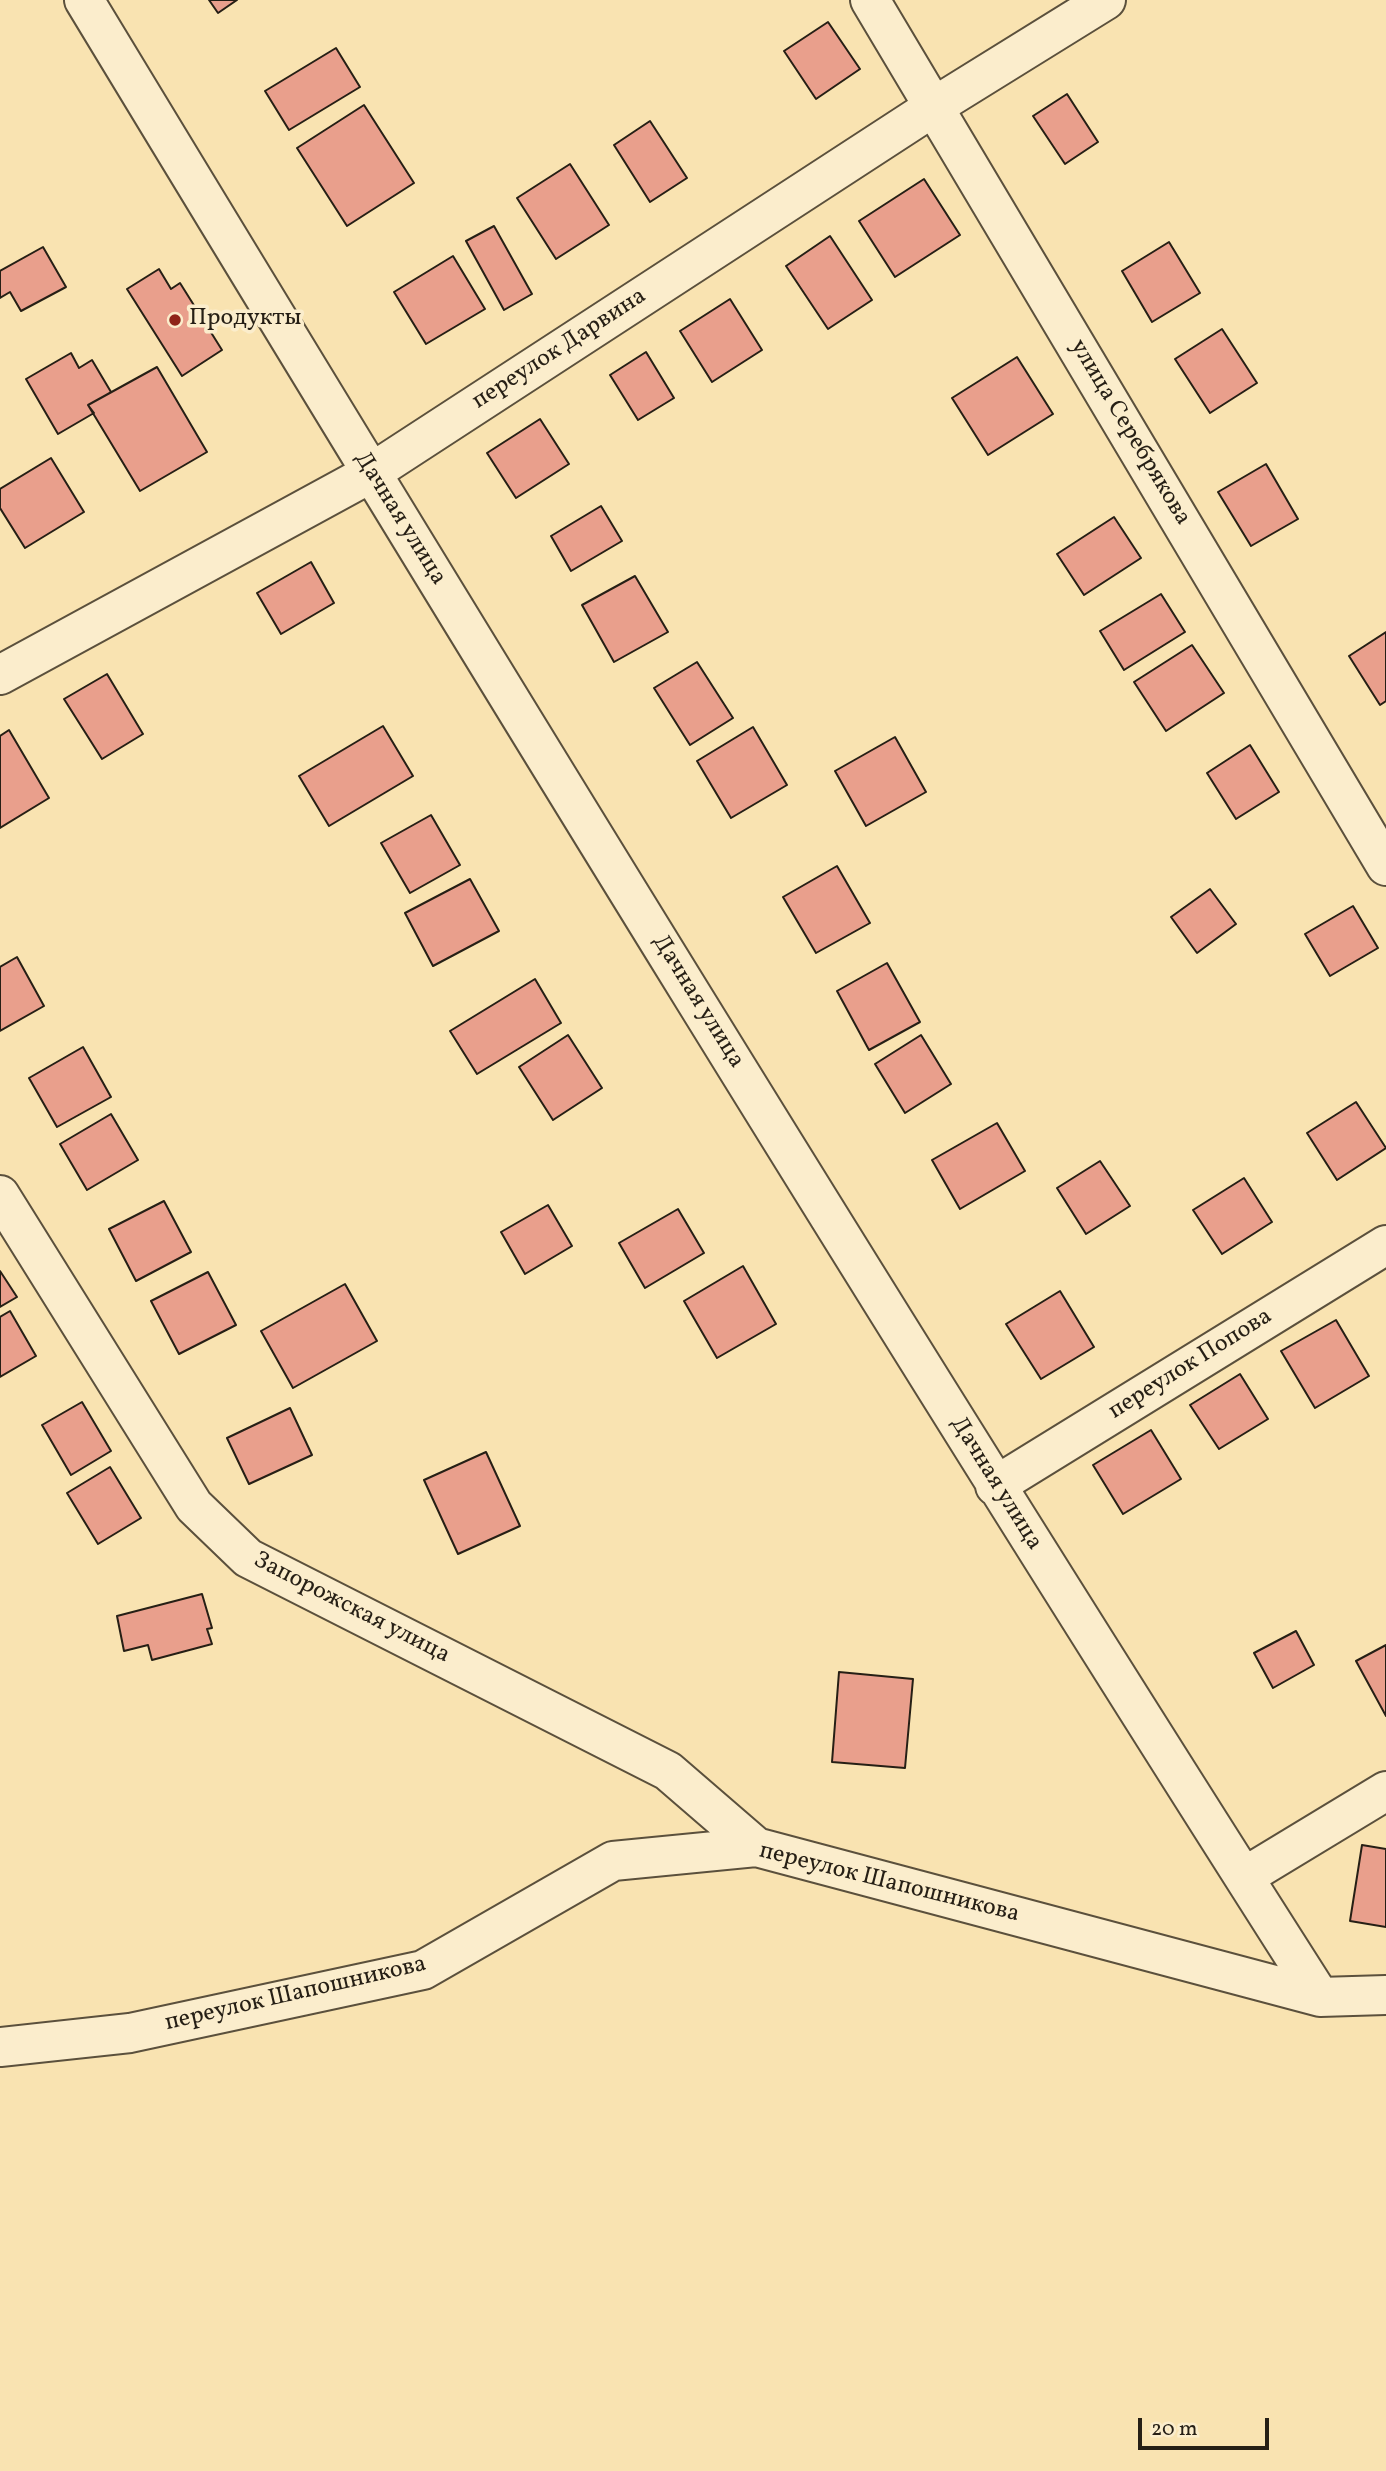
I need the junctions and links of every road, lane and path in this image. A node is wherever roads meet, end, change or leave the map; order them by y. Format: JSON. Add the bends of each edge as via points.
{"nodes":[{"id":1,"x":85,"y":0,"type":"edge"},
{"id":2,"x":870,"y":0,"type":"edge"},
{"id":3,"x":1106,"y":0,"type":"edge"},
{"id":4,"x":934,"y":106,"type":"junction"},
{"id":5,"x":371,"y":473,"type":"junction"},
{"id":6,"x":0,"y":675,"type":"edge"},
{"id":7,"x":1386,"y":866,"type":"edge"},
{"id":8,"x":0,"y":1195,"type":"edge"},
{"id":9,"x":1386,"y":1245,"type":"edge"},
{"id":10,"x":995,"y":1486,"type":"junction"},
{"id":11,"x":1386,"y":1791,"type":"edge"},
{"id":12,"x":756,"y":1847,"type":"junction"},
{"id":13,"x":1244,"y":1877,"type":"junction"},
{"id":14,"x":1386,"y":1994,"type":"edge"},
{"id":15,"x":1320,"y":1997,"type":"junction"},
{"id":16,"x":0,"y":2047,"type":"edge"}],
"edges":[{"from":1,"to":5,"type":"street","name":"Дачная улица"},
{"from":2,"to":4,"type":"street","name":"улица Серебрякова"},
{"from":3,"to":4,"type":"street","name":"переулок Дарвина"},
{"from":4,"to":5,"type":"street","name":"переулок Дарвина"},
{"from":4,"to":7,"type":"street","name":"улица Серебрякова"},
{"from":5,"to":6,"type":"street","name":"переулок Дарвина"},
{"from":5,"to":10,"type":"street","name":"Дачная улица"},
{"from":8,"to":12,"type":"street","name":"Запорожская улица","via":[[194,1506],[248,1558],[668,1771]]},
{"from":9,"to":10,"type":"street","name":"переулок Попова"},
{"from":10,"to":13,"type":"street","name":"Дачная улица"},
{"from":11,"to":13,"type":"street"},
{"from":12,"to":15,"type":"street","name":"переулок Шапошникова"},
{"from":12,"to":16,"type":"street","name":"переулок Шапошникова","via":[[613,1861],[423,1970],[130,2033]]},
{"from":13,"to":15,"type":"street","name":"Дачная улица"},
{"from":14,"to":15,"type":"street","name":"переулок Шапошникова"}]}
